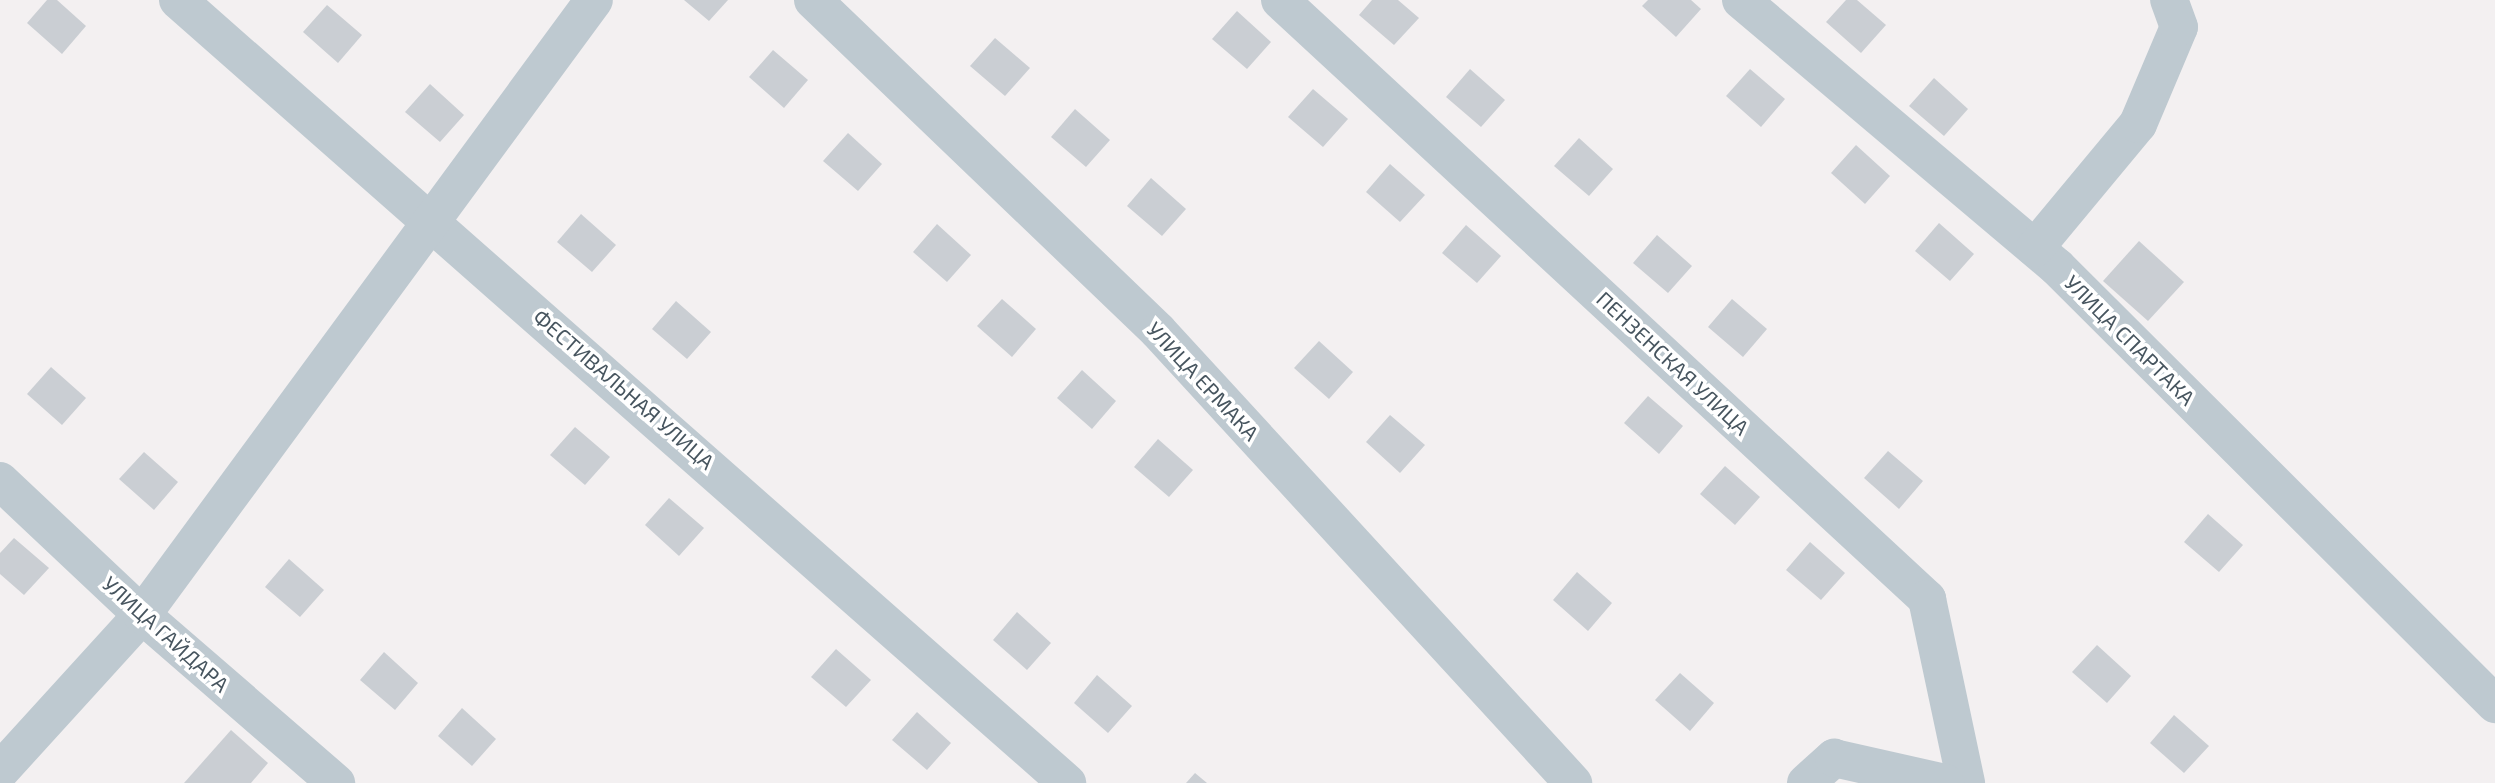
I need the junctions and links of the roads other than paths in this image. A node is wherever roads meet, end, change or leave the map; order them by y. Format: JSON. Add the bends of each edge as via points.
{"nodes":[{"id":1,"x":178,"y":0,"type":"edge"},
{"id":2,"x":594,"y":0,"type":"edge"},
{"id":3,"x":813,"y":0,"type":"edge"},
{"id":4,"x":1280,"y":0,"type":"edge"},
{"id":5,"x":1741,"y":0,"type":"edge"},
{"id":6,"x":2169,"y":0,"type":"edge"},
{"id":7,"x":431,"y":220,"type":"junction"},
{"id":8,"x":2035,"y":248,"type":"junction"},
{"id":9,"x":0,"y":481,"type":"edge"},
{"id":10,"x":142,"y":615,"type":"junction"},
{"id":11,"x":2495,"y":704,"type":"edge"},
{"id":12,"x":0,"y":771,"type":"edge"},
{"id":13,"x":336,"y":783,"type":"edge"},
{"id":14,"x":1067,"y":783,"type":"edge"},
{"id":15,"x":1573,"y":783,"type":"edge"},
{"id":16,"x":1806,"y":783,"type":"edge"},
{"id":17,"x":1945,"y":783,"type":"edge"},
{"id":18,"x":1966,"y":783,"type":"edge"}],
"edges":[{"from":1,"to":7,"type":"street","name":"ФЕСТИВАЛЬНАЯ УЛИЦА"},
{"from":2,"to":7,"type":"street"},
{"from":3,"to":15,"type":"street","name":"УЛИЦА ЕРМАКА","via":[[1158,331]]},
{"from":4,"to":18,"type":"street","name":"ПЕНЗЕНСКАЯ УЛИЦА","via":[[1927,599]]},
{"from":5,"to":8,"type":"street","name":"УЛИЦА СПАРТАКА"},
{"from":6,"to":8,"type":"street","via":[[2179,27],[2138,124]]},
{"from":7,"to":10,"type":"street"},
{"from":7,"to":14,"type":"street","name":"ФЕСТИВАЛЬНАЯ УЛИЦА"},
{"from":8,"to":11,"type":"street","name":"УЛИЦА СПАРТАКА"},
{"from":9,"to":10,"type":"street","name":"УЛИЦА ГАЙДАРА"},
{"from":10,"to":12,"type":"street"},
{"from":10,"to":13,"type":"street","name":"УЛИЦА ГАЙДАРА"},
{"from":16,"to":17,"type":"street","via":[[1834,758]]}]}
